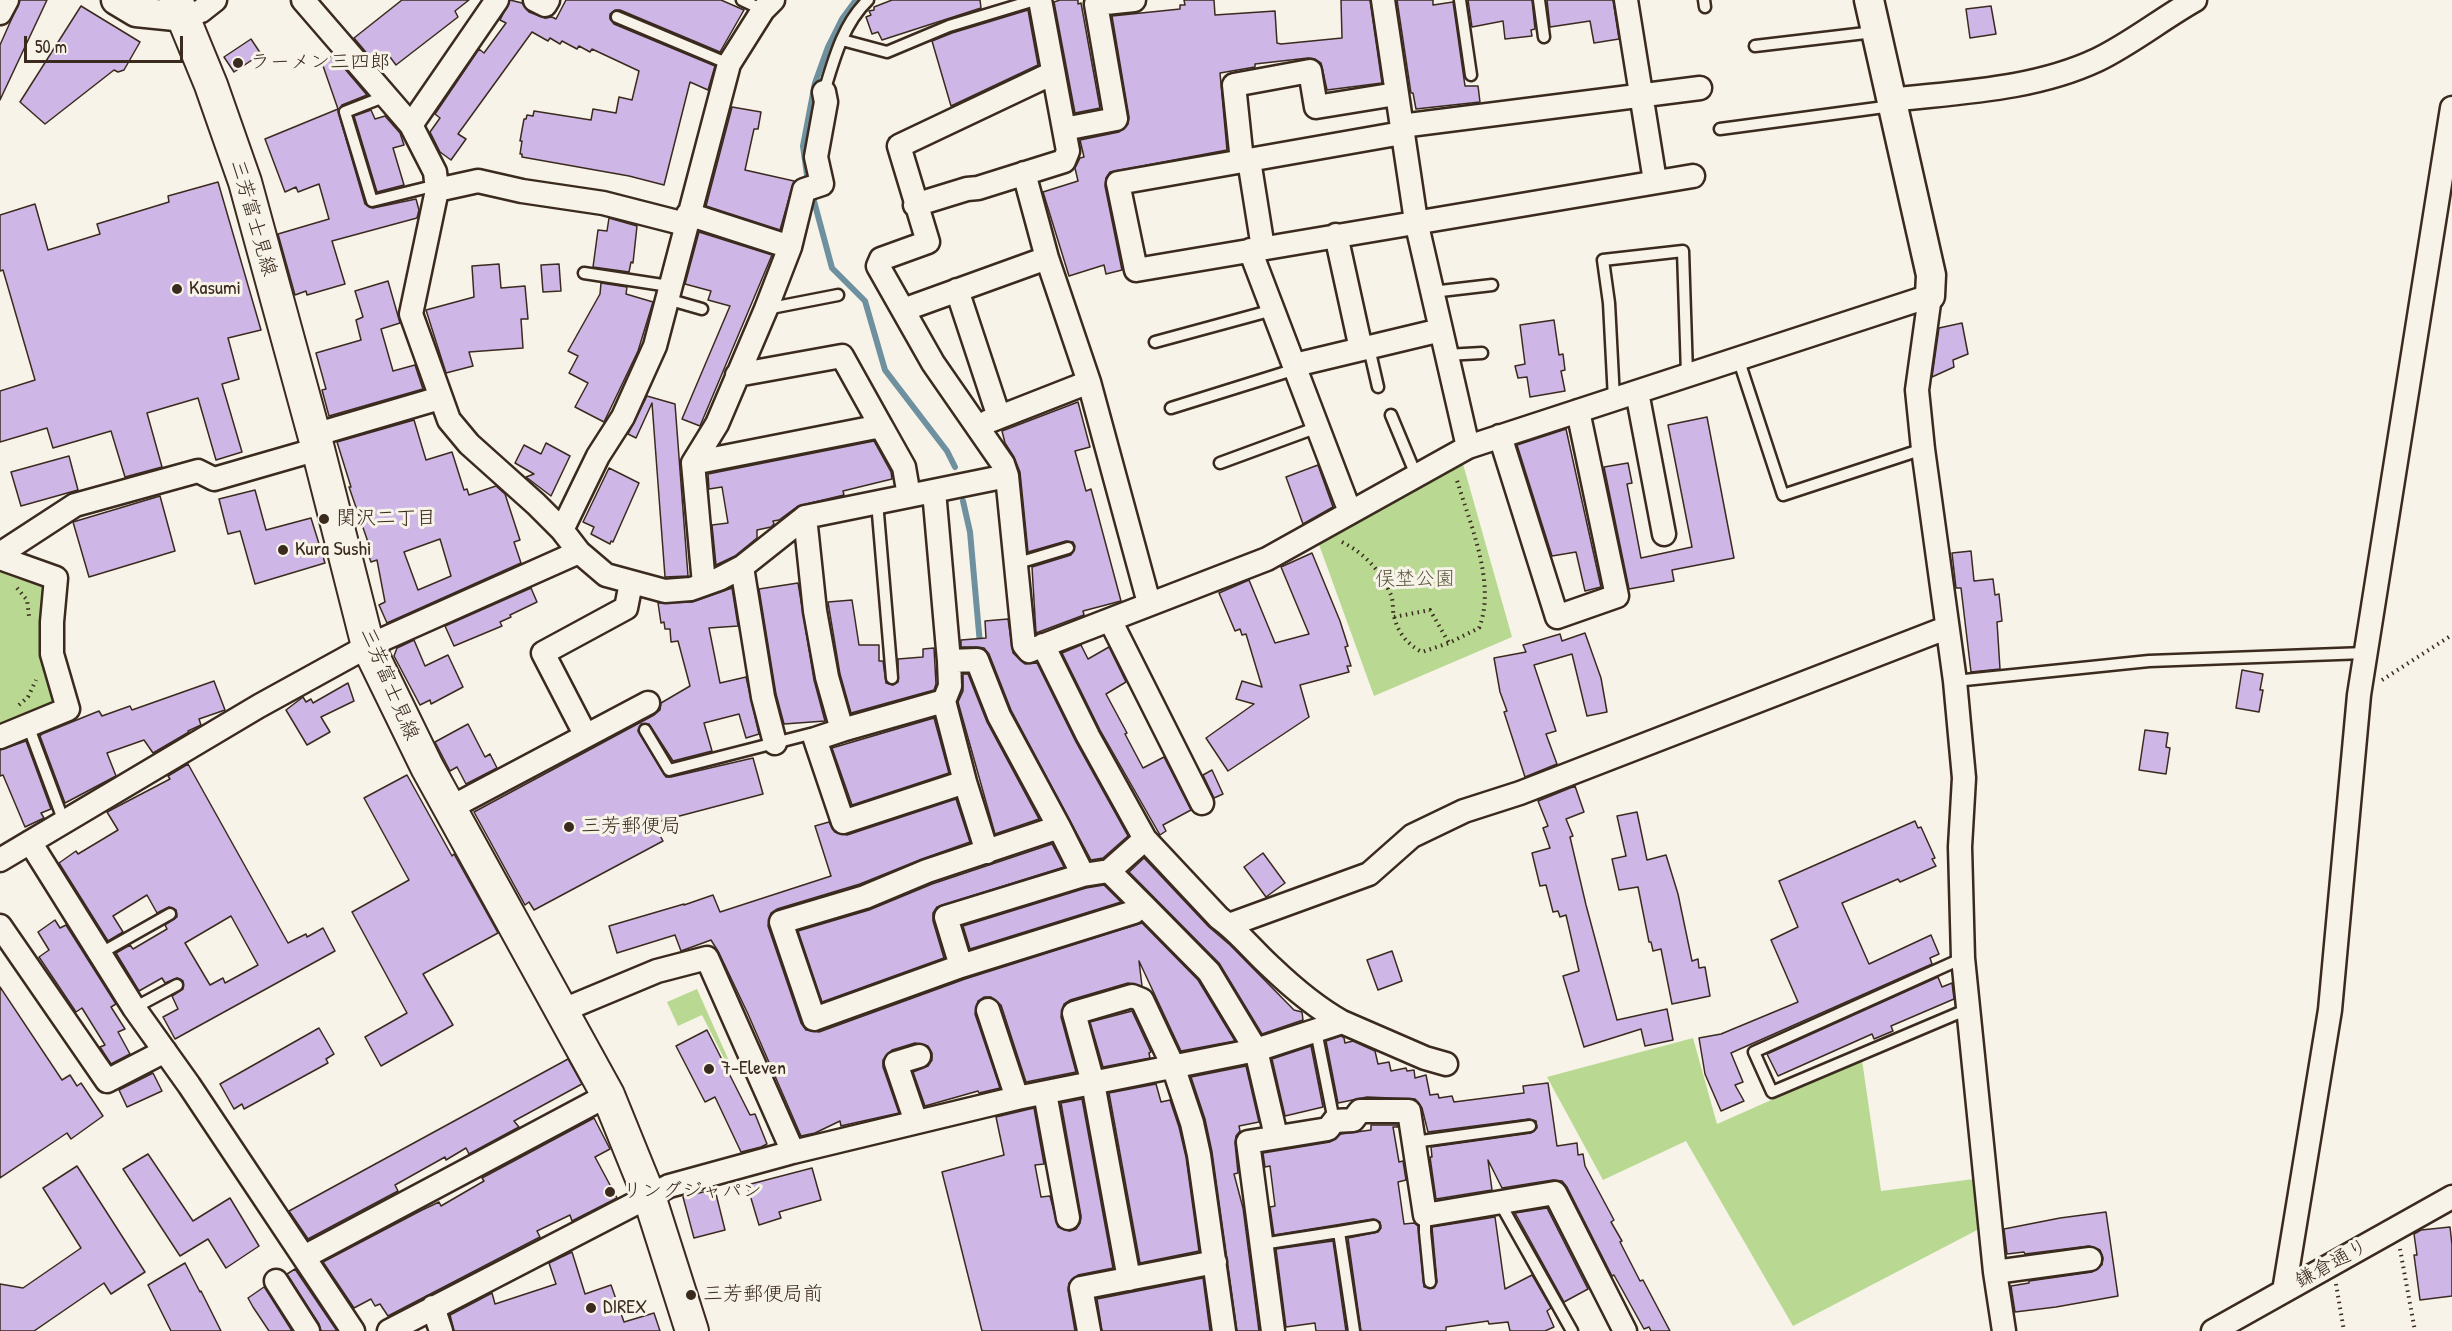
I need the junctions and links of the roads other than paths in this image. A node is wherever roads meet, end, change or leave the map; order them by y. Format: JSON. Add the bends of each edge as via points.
{"nodes":[{"id":1,"x":7,"y":0,"type":"edge"},
{"id":2,"x":116,"y":0,"type":"edge"},
{"id":3,"x":215,"y":0,"type":"edge"},
{"id":4,"x":303,"y":0,"type":"edge"},
{"id":5,"x":497,"y":0,"type":"edge"},
{"id":6,"x":535,"y":0,"type":"edge"},
{"id":7,"x":548,"y":0,"type":"edge"},
{"id":8,"x":741,"y":0,"type":"edge"},
{"id":9,"x":868,"y":0,"type":"edge"},
{"id":10,"x":1035,"y":0,"type":"edge"},
{"id":11,"x":1040,"y":0,"type":"edge"},
{"id":12,"x":1134,"y":0,"type":"edge"},
{"id":13,"x":1383,"y":0,"type":"edge"},
{"id":14,"x":1460,"y":0,"type":"edge"},
{"id":15,"x":1539,"y":0,"type":"edge"},
{"id":16,"x":1626,"y":0,"type":"edge"},
{"id":17,"x":1869,"y":0,"type":"edge"},
{"id":18,"x":2195,"y":0,"type":"edge"},
{"id":19,"x":768,"y":5,"type":"edge"},
{"id":20,"x":181,"y":9,"type":"edge"},
{"id":21,"x":0,"y":13,"type":"edge"},
{"id":22,"x":617,"y":17,"type":"dead end"},
{"id":23,"x":1876,"y":32,"type":"junction"},
{"id":24,"x":1544,"y":37,"type":"dead end"},
{"id":25,"x":842,"y":40,"type":"junction"},
{"id":26,"x":1755,"y":46,"type":"dead end"},
{"id":27,"x":729,"y":64,"type":"junction"},
{"id":28,"x":1053,"y":73,"type":"junction"},
{"id":29,"x":1470,"y":75,"type":"dead end"},
{"id":30,"x":1700,"y":88,"type":"dead end"},
{"id":31,"x":824,"y":92,"type":"joint"},
{"id":32,"x":1396,"y":94,"type":"junction"},
{"id":33,"x":1641,"y":95,"type":"junction"},
{"id":34,"x":386,"y":96,"type":"junction"},
{"id":35,"x":1891,"y":103,"type":"junction"},
{"id":36,"x":2452,"y":108,"type":"edge"},
{"id":37,"x":411,"y":125,"type":"junction"},
{"id":38,"x":1064,"y":129,"type":"junction"},
{"id":39,"x":1720,"y":129,"type":"dead end"},
{"id":40,"x":1401,"y":130,"type":"junction"},
{"id":41,"x":1245,"y":161,"type":"junction"},
{"id":42,"x":1023,"y":173,"type":"junction"},
{"id":43,"x":1693,"y":176,"type":"dead end"},
{"id":44,"x":1655,"y":182,"type":"junction"},
{"id":45,"x":437,"y":188,"type":"junction"},
{"id":46,"x":915,"y":205,"type":"junction"},
{"id":47,"x":686,"y":219,"type":"junction"},
{"id":48,"x":1416,"y":221,"type":"junction"},
{"id":49,"x":1336,"y":235,"type":"junction"},
{"id":50,"x":790,"y":247,"type":"junction"},
{"id":51,"x":1257,"y":249,"type":"junction"},
{"id":52,"x":1047,"y":258,"type":"junction"},
{"id":53,"x":584,"y":273,"type":"dead end"},
{"id":54,"x":1492,"y":285,"type":"dead end"},
{"id":55,"x":957,"y":290,"type":"junction"},
{"id":56,"x":668,"y":292,"type":"junction"},
{"id":57,"x":1432,"y":292,"type":"junction"},
{"id":58,"x":838,"y":295,"type":"dead end"},
{"id":59,"x":1930,"y":296,"type":"junction"},
{"id":60,"x":702,"y":309,"type":"dead end"},
{"id":61,"x":766,"y":309,"type":"junction"},
{"id":62,"x":903,"y":310,"type":"junction"},
{"id":63,"x":1273,"y":310,"type":"junction"},
{"id":64,"x":1441,"y":330,"type":"junction"},
{"id":65,"x":1155,"y":342,"type":"dead end"},
{"id":66,"x":1365,"y":349,"type":"junction"},
{"id":67,"x":1482,"y":353,"type":"dead end"},
{"id":68,"x":1446,"y":355,"type":"junction"},
{"id":69,"x":1738,"y":358,"type":"junction"},
{"id":70,"x":1295,"y":367,"type":"junction"},
{"id":71,"x":1687,"y":374,"type":"junction"},
{"id":72,"x":737,"y":375,"type":"junction"},
{"id":73,"x":1089,"y":382,"type":"junction"},
{"id":74,"x":1378,"y":387,"type":"dead end"},
{"id":75,"x":1637,"y":392,"type":"junction"},
{"id":76,"x":440,"y":398,"type":"junction"},
{"id":77,"x":1614,"y":400,"type":"junction"},
{"id":78,"x":1171,"y":408,"type":"dead end"},
{"id":79,"x":1578,"y":411,"type":"junction"},
{"id":80,"x":1391,"y":415,"type":"dead end"},
{"id":81,"x":999,"y":417,"type":"junction"},
{"id":82,"x":881,"y":426,"type":"junction"},
{"id":83,"x":1318,"y":427,"type":"junction"},
{"id":84,"x":976,"y":428,"type":"junction"},
{"id":85,"x":1500,"y":436,"type":"junction"},
{"id":86,"x":316,"y":442,"type":"junction"},
{"id":87,"x":1923,"y":449,"type":"junction"},
{"id":88,"x":1459,"y":451,"type":"junction"},
{"id":89,"x":693,"y":463,"type":"junction"},
{"id":90,"x":1220,"y":463,"type":"dead end"},
{"id":91,"x":1416,"y":475,"type":"junction"},
{"id":92,"x":1007,"y":476,"type":"junction"},
{"id":93,"x":933,"y":491,"type":"junction"},
{"id":94,"x":909,"y":496,"type":"junction"},
{"id":95,"x":877,"y":501,"type":"junction"},
{"id":96,"x":1350,"y":512,"type":"junction"},
{"id":97,"x":805,"y":517,"type":"junction"},
{"id":98,"x":562,"y":530,"type":"junction"},
{"id":99,"x":1664,"y":534,"type":"dead end"},
{"id":100,"x":1068,"y":548,"type":"dead end"},
{"id":101,"x":579,"y":552,"type":"junction"},
{"id":102,"x":0,"y":556,"type":"edge"},
{"id":103,"x":1015,"y":564,"type":"junction"},
{"id":104,"x":742,"y":567,"type":"junction"},
{"id":105,"x":631,"y":583,"type":"junction"},
{"id":106,"x":704,"y":584,"type":"junction"},
{"id":107,"x":1149,"y":603,"type":"junction"},
{"id":108,"x":1110,"y":620,"type":"junction"},
{"id":109,"x":1946,"y":628,"type":"junction"},
{"id":110,"x":1043,"y":645,"type":"junction"},
{"id":111,"x":368,"y":646,"type":"junction"},
{"id":112,"x":2365,"y":653,"type":"junction"},
{"id":113,"x":949,"y":661,"type":"junction"},
{"id":114,"x":892,"y":678,"type":"dead end"},
{"id":115,"x":1955,"y":681,"type":"junction"},
{"id":116,"x":944,"y":701,"type":"junction"},
{"id":117,"x":648,"y":703,"type":"dead end"},
{"id":118,"x":645,"y":730,"type":"dead end"},
{"id":119,"x":842,"y":730,"type":"junction"},
{"id":120,"x":32,"y":736,"type":"dead end"},
{"id":121,"x":586,"y":736,"type":"junction"},
{"id":122,"x":0,"y":737,"type":"edge"},
{"id":123,"x":815,"y":739,"type":"junction"},
{"id":124,"x":775,"y":743,"type":"junction"},
{"id":125,"x":965,"y":782,"type":"junction"},
{"id":126,"x":1202,"y":803,"type":"dead end"},
{"id":127,"x":450,"y":808,"type":"junction"},
{"id":128,"x":64,"y":822,"type":"junction"},
{"id":129,"x":1059,"y":827,"type":"junction"},
{"id":130,"x":1144,"y":839,"type":"junction"},
{"id":131,"x":30,"y":842,"type":"junction"},
{"id":132,"x":987,"y":852,"type":"junction"},
{"id":133,"x":0,"y":860,"type":"edge"},
{"id":134,"x":1109,"y":871,"type":"junction"},
{"id":135,"x":1083,"y":875,"type":"junction"},
{"id":136,"x":1142,"y":904,"type":"junction"},
{"id":137,"x":170,"y":914,"type":"dead end"},
{"id":138,"x":0,"y":926,"type":"edge"},
{"id":139,"x":1229,"y":926,"type":"junction"},
{"id":140,"x":101,"y":953,"type":"junction"},
{"id":141,"x":1963,"y":958,"type":"junction"},
{"id":142,"x":961,"y":966,"type":"junction"},
{"id":143,"x":177,"y":985,"type":"dead end"},
{"id":144,"x":134,"y":1008,"type":"junction"},
{"id":145,"x":1969,"y":1009,"type":"junction"},
{"id":146,"x":988,"y":1010,"type":"dead end"},
{"id":147,"x":561,"y":1011,"type":"junction"},
{"id":148,"x":1342,"y":1022,"type":"junction"},
{"id":149,"x":1316,"y":1031,"type":"junction"},
{"id":150,"x":1256,"y":1050,"type":"junction"},
{"id":151,"x":165,"y":1051,"type":"junction"},
{"id":152,"x":920,"y":1056,"type":"dead end"},
{"id":153,"x":1446,"y":1064,"type":"dead end"},
{"id":154,"x":1173,"y":1066,"type":"junction"},
{"id":155,"x":1093,"y":1083,"type":"junction"},
{"id":156,"x":1045,"y":1093,"type":"junction"},
{"id":157,"x":608,"y":1095,"type":"junction"},
{"id":158,"x":1017,"y":1098,"type":"junction"},
{"id":159,"x":1334,"y":1121,"type":"junction"},
{"id":160,"x":916,"y":1122,"type":"junction"},
{"id":161,"x":1530,"y":1126,"type":"dead end"},
{"id":162,"x":1276,"y":1136,"type":"junction"},
{"id":163,"x":1414,"y":1142,"type":"junction"},
{"id":164,"x":793,"y":1152,"type":"junction"},
{"id":165,"x":649,"y":1196,"type":"junction"},
{"id":166,"x":2452,"y":1197,"type":"edge"},
{"id":167,"x":1500,"y":1203,"type":"junction"},
{"id":168,"x":1425,"y":1215,"type":"junction"},
{"id":169,"x":1068,"y":1218,"type":"dead end"},
{"id":170,"x":1374,"y":1227,"type":"dead end"},
{"id":171,"x":1339,"y":1232,"type":"junction"},
{"id":172,"x":1262,"y":1244,"type":"junction"},
{"id":173,"x":304,"y":1257,"type":"junction"},
{"id":174,"x":2090,"y":1258,"type":"dead end"},
{"id":175,"x":1215,"y":1262,"type":"junction"},
{"id":176,"x":1995,"y":1272,"type":"junction"},
{"id":177,"x":1129,"y":1279,"type":"junction"},
{"id":178,"x":276,"y":1281,"type":"dead end"},
{"id":179,"x":1430,"y":1282,"type":"dead end"},
{"id":180,"x":2284,"y":1291,"type":"junction"},
{"id":181,"x":433,"y":1307,"type":"junction"},
{"id":182,"x":308,"y":1331,"type":"edge"},
{"id":183,"x":353,"y":1331,"type":"edge"},
{"id":184,"x":389,"y":1331,"type":"edge"},
{"id":185,"x":441,"y":1331,"type":"edge"},
{"id":186,"x":692,"y":1331,"type":"edge"},
{"id":187,"x":1089,"y":1331,"type":"edge"},
{"id":188,"x":1224,"y":1331,"type":"edge"},
{"id":189,"x":1273,"y":1331,"type":"edge"},
{"id":190,"x":1354,"y":1331,"type":"edge"},
{"id":191,"x":1572,"y":1331,"type":"edge"},
{"id":192,"x":1624,"y":1331,"type":"edge"},
{"id":193,"x":2004,"y":1331,"type":"edge"},
{"id":194,"x":2213,"y":1331,"type":"edge"}],
"edges":[{"from":1,"to":21,"type":"street"},
{"from":2,"to":20,"type":"street","via":[[136,12]]},
{"from":3,"to":20,"type":"street","via":[[201,11]]},
{"from":4,"to":34,"type":"street"},
{"from":5,"to":37,"type":"street"},
{"from":6,"to":7,"type":"street","via":[[545,5]]},
{"from":8,"to":19,"type":"lane"},
{"from":9,"to":25,"type":"lane","via":[[852,19]]},
{"from":10,"to":25,"type":"lane","via":[[949,26],[886,52]]},
{"from":11,"to":28,"type":"street"},
{"from":12,"to":38,"type":"street","via":[[1096,4],[1116,119]]},
{"from":13,"to":32,"type":"street"},
{"from":14,"to":29,"type":"lane"},
{"from":15,"to":24,"type":"lane"},
{"from":16,"to":33,"type":"street"},
{"from":17,"to":23,"type":"street"},
{"from":18,"to":35,"type":"street","via":[[2098,59],[2061,75]]},
{"from":19,"to":27,"type":"street"},
{"from":20,"to":86,"type":"main road","name":"三芳富士見線","via":[[244,182]]},
{"from":22,"to":27,"type":"lane"},
{"from":23,"to":26,"type":"lane"},
{"from":23,"to":35,"type":"street"},
{"from":25,"to":31,"type":"lane"},
{"from":27,"to":47,"type":"street"},
{"from":28,"to":38,"type":"street"},
{"from":28,"to":46,"type":"street","via":[[899,146]]},
{"from":30,"to":33,"type":"street"},
{"from":31,"to":50,"type":"street","via":[[826,102],[816,157],[822,184],[804,190]]},
{"from":32,"to":40,"type":"street"},
{"from":32,"to":41,"type":"street","via":[[1316,107],[1310,71],[1234,85]]},
{"from":33,"to":40,"type":"street"},
{"from":33,"to":44,"type":"street"},
{"from":34,"to":37,"type":"street"},
{"from":34,"to":45,"type":"lane","via":[[345,112],[372,201]]},
{"from":35,"to":39,"type":"lane"},
{"from":35,"to":59,"type":"street","via":[[1931,275]]},
{"from":36,"to":112,"type":"street"},
{"from":37,"to":45,"type":"street","via":[[435,172]]},
{"from":38,"to":42,"type":"street","via":[[1068,151],[1064,161]]},
{"from":40,"to":41,"type":"street"},
{"from":40,"to":48,"type":"street"},
{"from":41,"to":51,"type":"street"},
{"from":41,"to":51,"type":"street","via":[[1118,183],[1136,270]]},
{"from":42,"to":46,"type":"street"},
{"from":42,"to":52,"type":"street"},
{"from":43,"to":44,"type":"street"},
{"from":44,"to":48,"type":"street"},
{"from":45,"to":47,"type":"street","via":[[478,181]]},
{"from":45,"to":76,"type":"street","via":[[411,315]]},
{"from":46,"to":62,"type":"street","via":[[928,242],[881,259],[878,266]]},
{"from":47,"to":50,"type":"street"},
{"from":47,"to":56,"type":"street"},
{"from":48,"to":49,"type":"street"},
{"from":48,"to":57,"type":"street"},
{"from":49,"to":51,"type":"street"},
{"from":49,"to":66,"type":"street"},
{"from":50,"to":61,"type":"street"},
{"from":51,"to":63,"type":"street"},
{"from":52,"to":55,"type":"street"},
{"from":52,"to":73,"type":"street"},
{"from":53,"to":56,"type":"lane"},
{"from":54,"to":57,"type":"lane"},
{"from":55,"to":62,"type":"street"},
{"from":55,"to":81,"type":"street"},
{"from":56,"to":60,"type":"lane"},
{"from":56,"to":98,"type":"street","via":[[655,346],[623,417],[598,456]]},
{"from":57,"to":64,"type":"street"},
{"from":58,"to":61,"type":"lane"},
{"from":59,"to":69,"type":"street"},
{"from":59,"to":87,"type":"street","via":[[1917,390]]},
{"from":61,"to":72,"type":"street"},
{"from":62,"to":84,"type":"street"},
{"from":63,"to":65,"type":"lane"},
{"from":63,"to":70,"type":"street"},
{"from":64,"to":66,"type":"street"},
{"from":64,"to":68,"type":"street"},
{"from":66,"to":70,"type":"street"},
{"from":66,"to":74,"type":"lane"},
{"from":67,"to":68,"type":"lane"},
{"from":68,"to":88,"type":"street"},
{"from":69,"to":71,"type":"street"},
{"from":69,"to":87,"type":"lane","via":[[1783,495]]},
{"from":70,"to":78,"type":"lane"},
{"from":70,"to":83,"type":"street"},
{"from":71,"to":75,"type":"street"},
{"from":71,"to":77,"type":"lane","via":[[1683,251],[1603,260]]},
{"from":72,"to":82,"type":"street","via":[[842,356]]},
{"from":72,"to":89,"type":"street","via":[[717,424]]},
{"from":73,"to":81,"type":"street"},
{"from":73,"to":107,"type":"street"},
{"from":75,"to":77,"type":"street"},
{"from":75,"to":99,"type":"street"},
{"from":76,"to":86,"type":"street"},
{"from":76,"to":98,"type":"street","via":[[449,420],[469,444]]},
{"from":77,"to":79,"type":"street"},
{"from":79,"to":85,"type":"street"},
{"from":79,"to":85,"type":"street","via":[[1617,596],[1557,617]]},
{"from":80,"to":91,"type":"lane"},
{"from":81,"to":84,"type":"street"},
{"from":82,"to":89,"type":"street"},
{"from":82,"to":94,"type":"street","via":[[904,467]]},
{"from":83,"to":90,"type":"lane"},
{"from":83,"to":96,"type":"street"},
{"from":84,"to":92,"type":"street","via":[[1003,464]]},
{"from":85,"to":88,"type":"street"},
{"from":86,"to":102,"type":"street","via":[[214,479],[198,471],[75,505]]},
{"from":86,"to":111,"type":"main road","name":"三芳富士見線"},
{"from":87,"to":109,"type":"street"},
{"from":88,"to":91,"type":"street"},
{"from":89,"to":106,"type":"street"},
{"from":91,"to":96,"type":"street"},
{"from":92,"to":93,"type":"street"},
{"from":92,"to":103,"type":"street"},
{"from":93,"to":94,"type":"street"},
{"from":93,"to":113,"type":"street"},
{"from":94,"to":95,"type":"street"},
{"from":95,"to":97,"type":"street"},
{"from":95,"to":114,"type":"lane"},
{"from":96,"to":107,"type":"street","via":[[1268,560]]},
{"from":97,"to":104,"type":"street"},
{"from":97,"to":119,"type":"street","via":[[823,655]]},
{"from":98,"to":101,"type":"street"},
{"from":100,"to":103,"type":"lane"},
{"from":101,"to":105,"type":"street","via":[[606,574]]},
{"from":101,"to":111,"type":"street"},
{"from":102,"to":122,"type":"street","via":[[56,578],[52,654],[68,709]]},
{"from":103,"to":110,"type":"street","via":[[1024,645],[1029,651]]},
{"from":104,"to":106,"type":"street"},
{"from":104,"to":124,"type":"street","via":[[763,697]]},
{"from":105,"to":106,"type":"street","via":[[665,591]]},
{"from":105,"to":121,"type":"street","via":[[626,608],[543,653]]},
{"from":107,"to":108,"type":"street"},
{"from":108,"to":110,"type":"street"},
{"from":108,"to":126,"type":"street"},
{"from":109,"to":115,"type":"street"},
{"from":109,"to":139,"type":"street","via":[[1520,793],[1464,811],[1412,836],[1369,874]]},
{"from":110,"to":130,"type":"street"},
{"from":111,"to":127,"type":"main road","name":"三芳富士見線"},
{"from":111,"to":128,"type":"street"},
{"from":112,"to":115,"type":"lane","via":[[2149,661]]},
{"from":112,"to":180,"type":"street","via":[[2330,1010]]},
{"from":113,"to":116,"type":"street","via":[[950,686]]},
{"from":113,"to":129,"type":"street","via":[[977,660],[999,716]]},
{"from":115,"to":141,"type":"street","via":[[1964,778],[1960,848]]},
{"from":116,"to":119,"type":"street"},
{"from":116,"to":125,"type":"street"},
{"from":117,"to":121,"type":"street"},
{"from":118,"to":124,"type":"lane","via":[[669,770]]},
{"from":119,"to":123,"type":"street"},
{"from":120,"to":128,"type":"lane"},
{"from":121,"to":127,"type":"street"},
{"from":123,"to":124,"type":"lane","via":[[810,734]]},
{"from":123,"to":125,"type":"street","via":[[843,822]]},
{"from":125,"to":132,"type":"street"},
{"from":127,"to":147,"type":"main road","name":"三芳富士見線"},
{"from":128,"to":131,"type":"street"},
{"from":129,"to":132,"type":"street"},
{"from":129,"to":135,"type":"street"},
{"from":130,"to":134,"type":"street"},
{"from":130,"to":139,"type":"street"},
{"from":131,"to":133,"type":"street"},
{"from":131,"to":140,"type":"street"},
{"from":132,"to":142,"type":"street","via":[[865,897],[781,922],[814,1019]]},
{"from":134,"to":135,"type":"street"},
{"from":134,"to":136,"type":"street"},
{"from":135,"to":142,"type":"street","via":[[946,917]]},
{"from":136,"to":142,"type":"street","via":[[1134,912]]},
{"from":136,"to":150,"type":"street","via":[[1209,972]]},
{"from":137,"to":140,"type":"lane"},
{"from":138,"to":151,"type":"street","via":[[107,1081]]},
{"from":139,"to":148,"type":"street","via":[[1313,1004]]},
{"from":140,"to":144,"type":"street"},
{"from":141,"to":145,"type":"street"},
{"from":141,"to":145,"type":"lane","via":[[1754,1052],[1772,1092]]},
{"from":143,"to":144,"type":"lane"},
{"from":144,"to":151,"type":"street"},
{"from":145,"to":176,"type":"street"},
{"from":146,"to":158,"type":"street"},
{"from":147,"to":157,"type":"main road","name":"三芳富士見線"},
{"from":147,"to":164,"type":"street","via":[[657,971],[707,958]]},
{"from":148,"to":149,"type":"street"},
{"from":148,"to":153,"type":"street"},
{"from":149,"to":150,"type":"street"},
{"from":149,"to":159,"type":"lane"},
{"from":150,"to":154,"type":"street"},
{"from":150,"to":162,"type":"street"},
{"from":151,"to":173,"type":"street"},
{"from":152,"to":160,"type":"street","via":[[896,1063]]},
{"from":154,"to":155,"type":"street"},
{"from":154,"to":155,"type":"street","via":[[1142,1000],[1132,996],[1074,1012]]},
{"from":154,"to":175,"type":"street","via":[[1199,1155]]},
{"from":155,"to":156,"type":"street"},
{"from":155,"to":177,"type":"street"},
{"from":156,"to":158,"type":"street"},
{"from":156,"to":169,"type":"street"},
{"from":157,"to":165,"type":"main road","name":"三芳富士見線"},
{"from":157,"to":173,"type":"street"},
{"from":158,"to":160,"type":"street"},
{"from":159,"to":162,"type":"street","via":[[1328,1129]]},
{"from":159,"to":163,"type":"street","via":[[1353,1120],[1360,1112],[1409,1111]]},
{"from":160,"to":164,"type":"street"},
{"from":161,"to":163,"type":"lane"},
{"from":162,"to":172,"type":"street","via":[[1248,1142]]},
{"from":163,"to":168,"type":"street"},
{"from":164,"to":165,"type":"street","via":[[669,1186]]},
{"from":165,"to":181,"type":"street"},
{"from":165,"to":186,"type":"main road","name":"三芳富士見線"},
{"from":166,"to":180,"type":"street","name":"鎌倉通り"},
{"from":167,"to":168,"type":"street"},
{"from":167,"to":191,"type":"lane"},
{"from":167,"to":192,"type":"street","via":[[1555,1193]]},
{"from":168,"to":179,"type":"lane"},
{"from":170,"to":171,"type":"lane"},
{"from":171,"to":172,"type":"lane"},
{"from":171,"to":190,"type":"lane"},
{"from":172,"to":189,"type":"street"},
{"from":173,"to":183,"type":"street"},
{"from":174,"to":176,"type":"street"},
{"from":175,"to":177,"type":"street"},
{"from":175,"to":188,"type":"street"},
{"from":176,"to":193,"type":"street"},
{"from":177,"to":187,"type":"street","via":[[1081,1288]]},
{"from":178,"to":182,"type":"street"},
{"from":180,"to":194,"type":"street","name":"鎌倉通り"},
{"from":181,"to":184,"type":"street"},
{"from":181,"to":185,"type":"street"}]}
